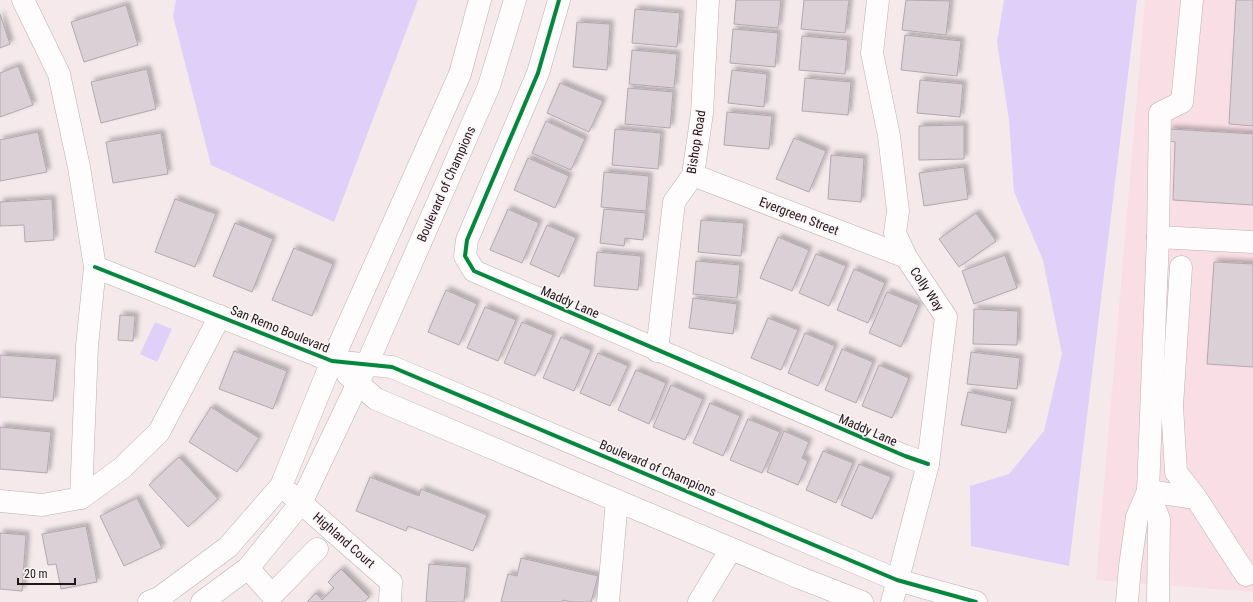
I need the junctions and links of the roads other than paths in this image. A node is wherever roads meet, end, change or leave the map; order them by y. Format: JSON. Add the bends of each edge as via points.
{"nodes":[{"id":1,"x":23,"y":0,"type":"edge"},
{"id":2,"x":480,"y":0,"type":"edge"},
{"id":3,"x":514,"y":0,"type":"edge"},
{"id":4,"x":559,"y":0,"type":"edge"},
{"id":5,"x":708,"y":0,"type":"edge"},
{"id":6,"x":878,"y":0,"type":"edge"},
{"id":7,"x":1192,"y":0,"type":"edge"},
{"id":8,"x":693,"y":176,"type":"junction"},
{"id":9,"x":1158,"y":237,"type":"junction"},
{"id":10,"x":1253,"y":242,"type":"edge"},
{"id":11,"x":906,"y":257,"type":"junction"},
{"id":12,"x":95,"y":267,"type":"junction"},
{"id":13,"x":1181,"y":267,"type":"dead end"},
{"id":14,"x":220,"y":316,"type":"junction"},
{"id":15,"x":657,"y":351,"type":"junction"},
{"id":16,"x":332,"y":361,"type":"junction"},
{"id":17,"x":367,"y":364,"type":"junction"},
{"id":18,"x":358,"y":383,"type":"junction"},
{"id":19,"x":928,"y":464,"type":"junction"},
{"id":20,"x":281,"y":486,"type":"junction"},
{"id":21,"x":1148,"y":491,"type":"junction"},
{"id":22,"x":81,"y":498,"type":"junction"},
{"id":23,"x":1196,"y":498,"type":"junction"},
{"id":24,"x":0,"y":501,"type":"edge"},
{"id":25,"x":617,"y":501,"type":"junction"},
{"id":26,"x":301,"y":503,"type":"junction"},
{"id":27,"x":317,"y":549,"type":"dead end"},
{"id":28,"x":731,"y":549,"type":"junction"},
{"id":29,"x":248,"y":568,"type":"junction"},
{"id":30,"x":1246,"y":575,"type":"dead end"},
{"id":31,"x":897,"y":580,"type":"junction"},
{"id":32,"x":268,"y":598,"type":"edge"},
{"id":33,"x":150,"y":602,"type":"edge"},
{"id":34,"x":202,"y":602,"type":"edge"},
{"id":35,"x":390,"y":602,"type":"edge"},
{"id":36,"x":608,"y":602,"type":"edge"},
{"id":37,"x":700,"y":602,"type":"edge"},
{"id":38,"x":862,"y":602,"type":"edge"},
{"id":39,"x":892,"y":602,"type":"edge"},
{"id":40,"x":976,"y":602,"type":"edge"},
{"id":41,"x":1128,"y":602,"type":"edge"},
{"id":42,"x":1158,"y":602,"type":"edge"}],
"edges":[{"from":1,"to":12,"type":"street","via":[[59,74],[79,167]]},
{"from":2,"to":16,"type":"street","via":[[460,74]]},
{"from":3,"to":17,"type":"street","name":"Boulevard of Champions","via":[[489,86]]},
{"from":4,"to":15,"type":"street","name":"Maddy Lane","via":[[538,73],[466,240],[465,256],[474,271]]},
{"from":5,"to":8,"type":"street","name":"Bishop Road","via":[[702,113]]},
{"from":6,"to":11,"type":"street","name":"Colly Way","via":[[872,53],[889,136],[898,210],[895,233]]},
{"from":7,"to":9,"type":"street","via":[[1182,102],[1160,113]]},
{"from":8,"to":11,"type":"street","name":"Evergreen Street"},
{"from":8,"to":15,"type":"street","name":"Bishop Road","via":[[674,202]]},
{"from":9,"to":10,"type":"street"},
{"from":9,"to":21,"type":"street"},
{"from":11,"to":19,"type":"street","name":"Colly Way","via":[[946,317]]},
{"from":12,"to":14,"type":"street"},
{"from":12,"to":22,"type":"street","via":[[88,346]]},
{"from":13,"to":23,"type":"street","via":[[1172,406],[1176,472]]},
{"from":14,"to":16,"type":"street","name":"San Remo Boulevard"},
{"from":14,"to":22,"type":"street","via":[[159,432],[122,468]]},
{"from":15,"to":19,"type":"street","name":"Maddy Lane"},
{"from":16,"to":17,"type":"street","name":"Boulevard of Champions"},
{"from":16,"to":18,"type":"street"},
{"from":16,"to":20,"type":"street"},
{"from":17,"to":18,"type":"street","name":"Boulevard of Champions"},
{"from":17,"to":31,"type":"street","name":"Boulevard of Champions","via":[[392,367]]},
{"from":18,"to":25,"type":"street","via":[[376,399]]},
{"from":18,"to":26,"type":"street","name":"Boulevard of Champions"},
{"from":19,"to":31,"type":"street","name":"Colly Way"},
{"from":20,"to":26,"type":"street","name":"Highland Court"},
{"from":20,"to":33,"type":"street","via":[[228,547],[160,598]]},
{"from":21,"to":23,"type":"street"},
{"from":21,"to":41,"type":"street","via":[[1137,517]]},
{"from":21,"to":42,"type":"street","via":[[1159,519]]},
{"from":22,"to":24,"type":"street","via":[[42,505]]},
{"from":23,"to":30,"type":"street"},
{"from":25,"to":28,"type":"street"},
{"from":25,"to":36,"type":"street"},
{"from":26,"to":29,"type":"street","name":"Boulevard of Champions"},
{"from":26,"to":35,"type":"street","name":"Highland Court","via":[[391,582]]},
{"from":27,"to":32,"type":"street"},
{"from":28,"to":37,"type":"street"},
{"from":28,"to":38,"type":"street"},
{"from":29,"to":32,"type":"street"},
{"from":29,"to":34,"type":"street","name":"Boulevard of Champions"},
{"from":31,"to":39,"type":"street","name":"Colly Way"},
{"from":31,"to":40,"type":"street","name":"Boulevard of Champions"}]}
